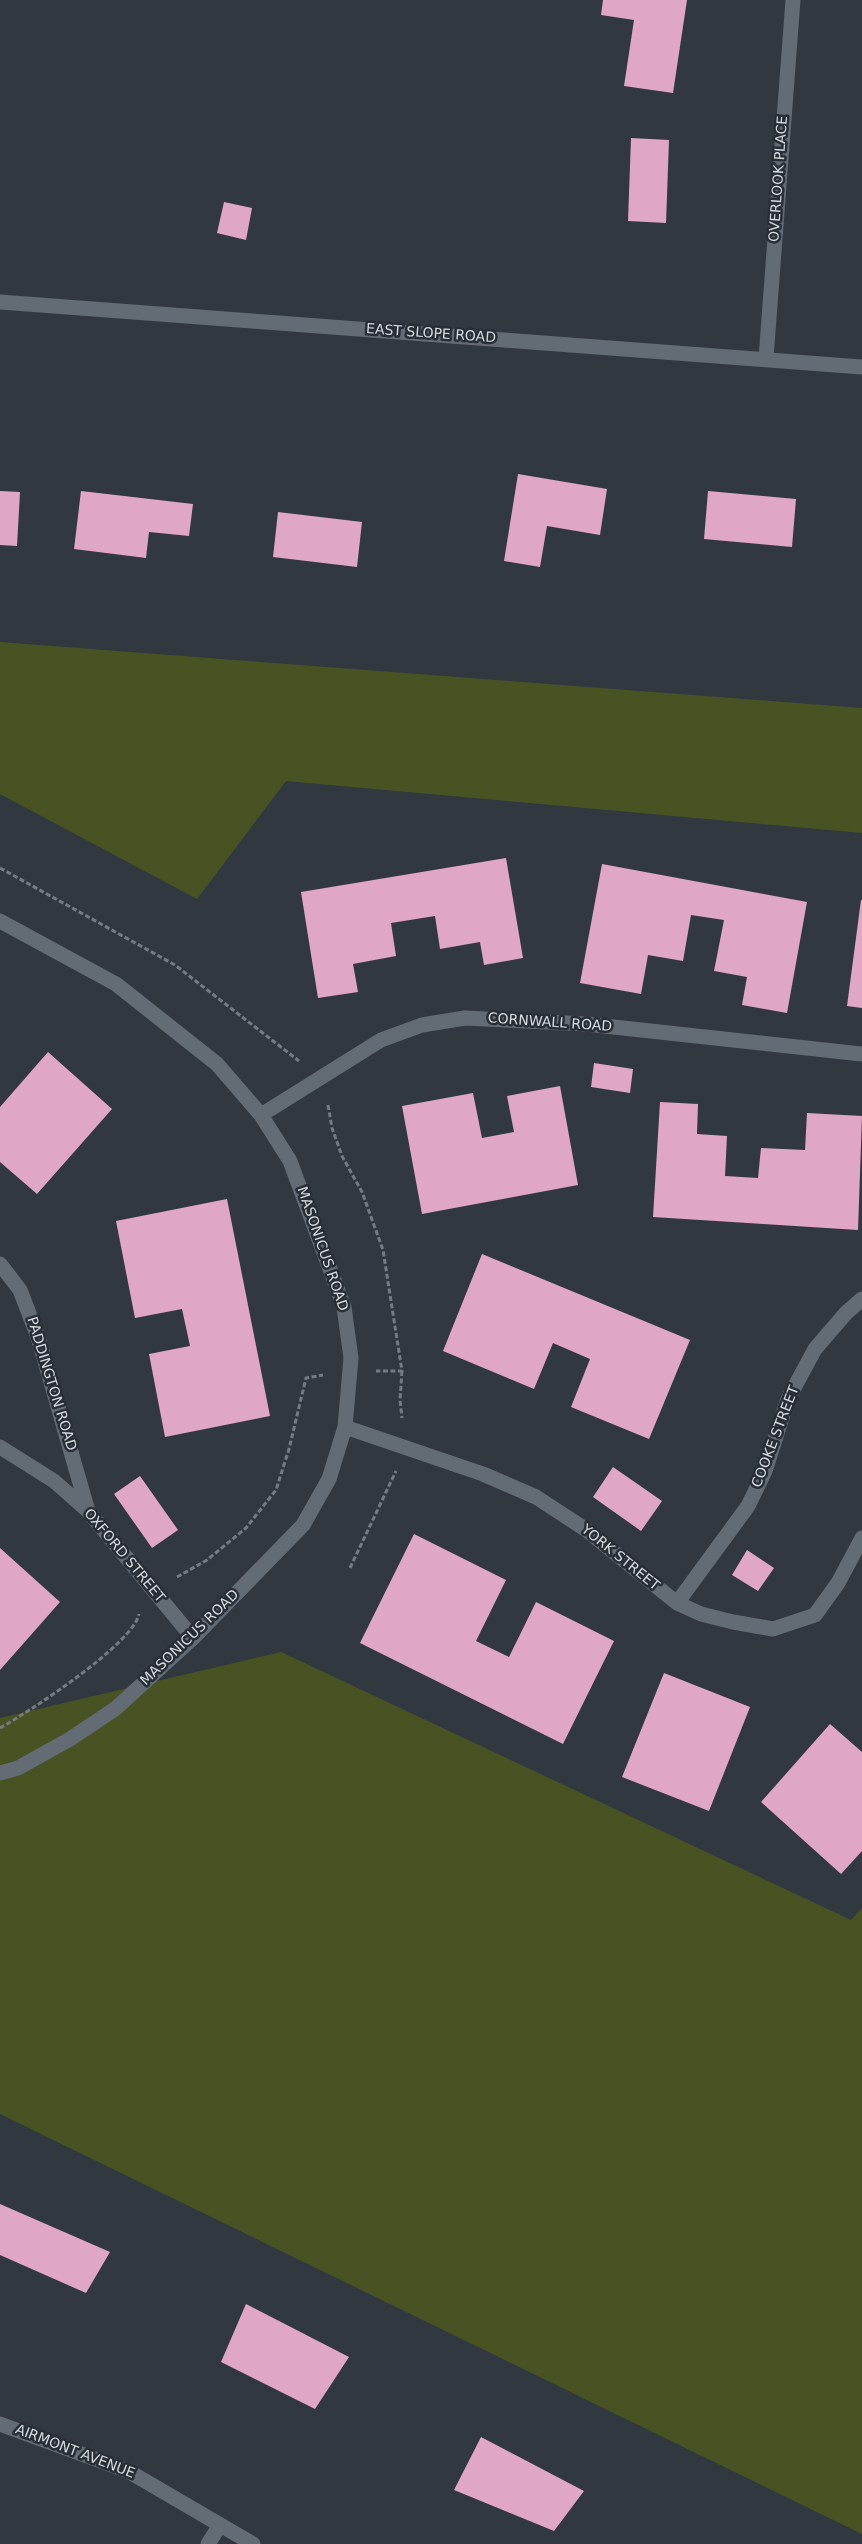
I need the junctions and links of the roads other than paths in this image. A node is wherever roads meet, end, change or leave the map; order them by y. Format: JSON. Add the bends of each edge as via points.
{"nodes":[{"id":1,"x":793,"y":0,"type":"edge"},
{"id":2,"x":0,"y":302,"type":"edge"},
{"id":3,"x":766,"y":358,"type":"junction"},
{"id":4,"x":862,"y":367,"type":"edge"},
{"id":5,"x":0,"y":922,"type":"edge"},
{"id":6,"x":862,"y":1054,"type":"edge"},
{"id":7,"x":261,"y":1115,"type":"junction"},
{"id":8,"x":0,"y":1264,"type":"edge"},
{"id":9,"x":862,"y":1299,"type":"edge"},
{"id":10,"x":345,"y":1427,"type":"junction"},
{"id":11,"x":0,"y":1447,"type":"edge"},
{"id":12,"x":88,"y":1511,"type":"junction"},
{"id":13,"x":862,"y":1538,"type":"edge"},
{"id":14,"x":677,"y":1603,"type":"junction"},
{"id":15,"x":192,"y":1638,"type":"junction"},
{"id":16,"x":0,"y":1773,"type":"edge"},
{"id":17,"x":0,"y":2424,"type":"edge"},
{"id":18,"x":220,"y":2524,"type":"junction"},
{"id":19,"x":208,"y":2544,"type":"edge"},
{"id":20,"x":253,"y":2544,"type":"edge"}],
"edges":[{"from":1,"to":3,"type":"street","name":"OVERLOOK PLACE"},
{"from":2,"to":3,"type":"street","name":"EAST SLOPE ROAD"},
{"from":3,"to":4,"type":"street","name":"EAST SLOPE ROAD"},
{"from":5,"to":7,"type":"street","name":"MASONICUS ROAD","via":[[116,984],[216,1064]]},
{"from":6,"to":7,"type":"street","name":"CORNWALL ROAD","via":[[586,1024],[465,1018],[422,1025],[381,1040]]},
{"from":7,"to":10,"type":"street","name":"MASONICUS ROAD","via":[[290,1160],[344,1307],[351,1358]]},
{"from":8,"to":12,"type":"street","name":"PADDINGTON ROAD","via":[[20,1290],[38,1337]]},
{"from":9,"to":14,"type":"street","name":"COOKE STREET","via":[[815,1349],[788,1399],[765,1471],[748,1506]]},
{"from":10,"to":14,"type":"street","name":"YORK STREET","via":[[483,1474],[536,1498],[585,1529]]},
{"from":10,"to":15,"type":"street","name":"MASONICUS ROAD","via":[[329,1479],[303,1525]]},
{"from":11,"to":12,"type":"street","name":"OXFORD STREET","via":[[54,1481]]},
{"from":12,"to":15,"type":"street","name":"OXFORD STREET"},
{"from":13,"to":14,"type":"street","name":"YORK STREET","via":[[816,1615],[773,1629],[701,1614]]},
{"from":15,"to":16,"type":"street","name":"MASONICUS ROAD","via":[[115,1709],[18,1768]]},
{"from":17,"to":18,"type":"street","name":"AIRMONT AVENUE","via":[[128,2471]]},
{"from":18,"to":19,"type":"street"},
{"from":18,"to":20,"type":"street","name":"AIRMONT AVENUE"}]}
